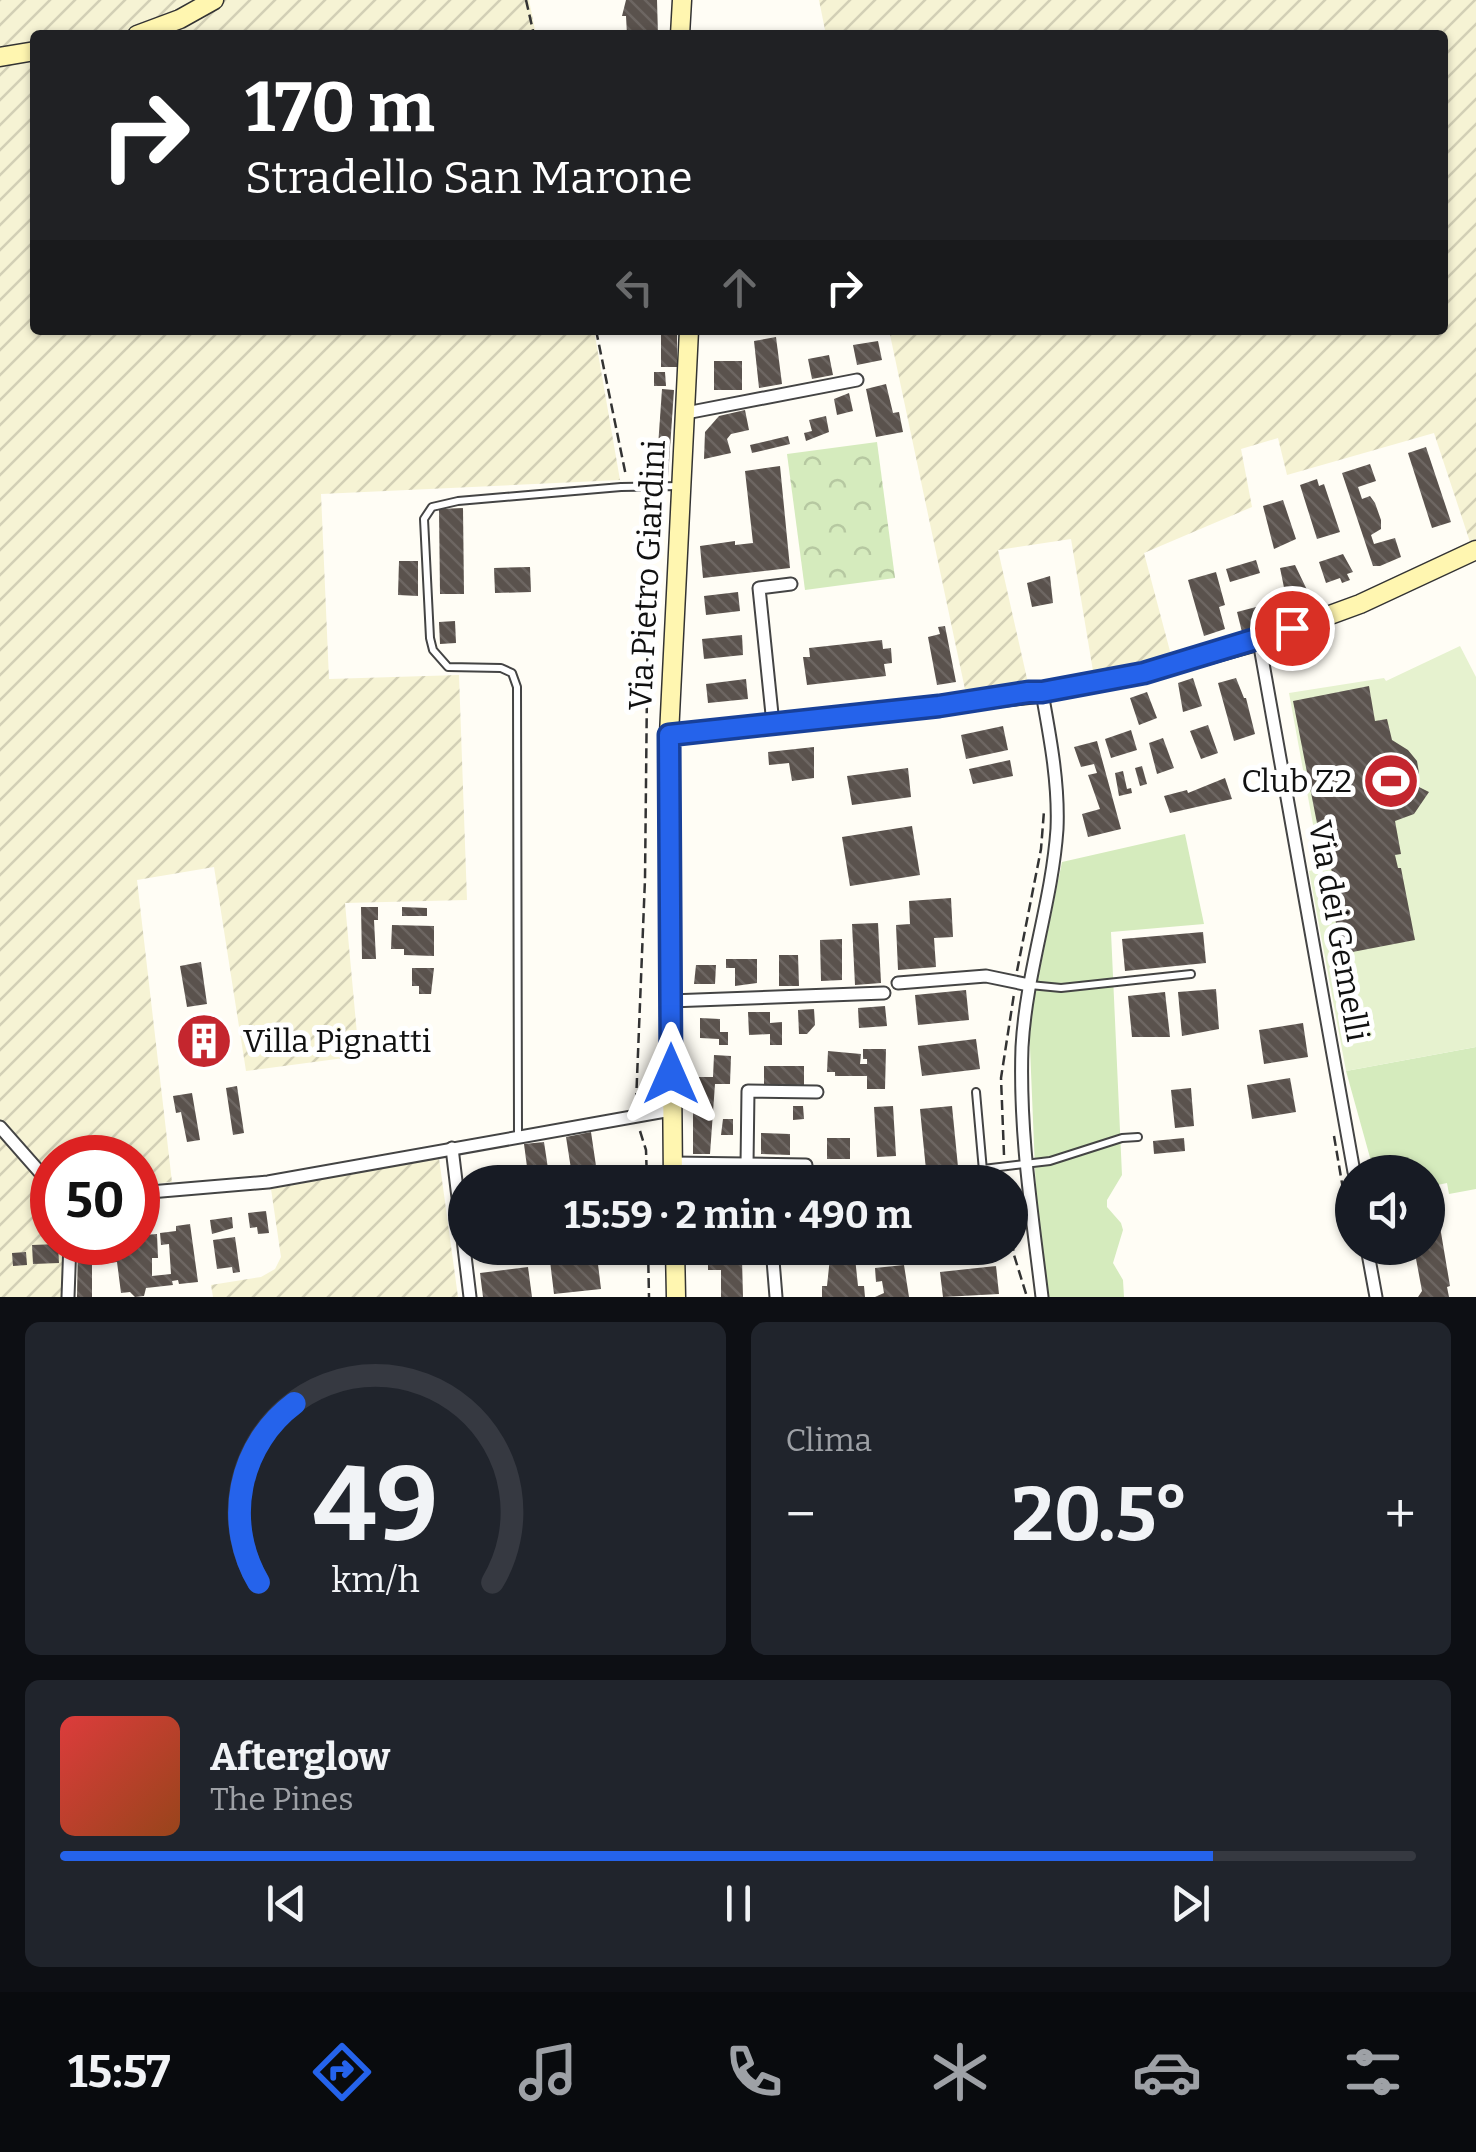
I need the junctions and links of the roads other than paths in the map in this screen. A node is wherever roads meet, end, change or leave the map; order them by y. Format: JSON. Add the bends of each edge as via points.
{"nodes":[{"id":1,"x":214,"y":0,"type":"edge"},
{"id":2,"x":682,"y":0,"type":"edge"},
{"id":3,"x":150,"y":30,"type":"edge"},
{"id":4,"x":680,"y":30,"type":"edge"},
{"id":5,"x":30,"y":52,"type":"edge"},
{"id":6,"x":0,"y":58,"type":"edge"},
{"id":7,"x":689,"y":335,"type":"edge"},
{"id":8,"x":858,"y":380,"type":"dead end"},
{"id":9,"x":686,"y":413,"type":"junction"},
{"id":10,"x":682,"y":486,"type":"junction"},
{"id":11,"x":1476,"y":550,"type":"edge"},
{"id":12,"x":792,"y":584,"type":"dead end"},
{"id":13,"x":1259,"y":641,"type":"junction"},
{"id":14,"x":1042,"y":692,"type":"junction"},
{"id":15,"x":774,"y":724,"type":"junction"},
{"id":16,"x":669,"y":735,"type":"junction"},
{"id":17,"x":1192,"y":974,"type":"dead end"},
{"id":18,"x":898,"y":983,"type":"dead end"},
{"id":19,"x":1022,"y":983,"type":"junction"},
{"id":20,"x":884,"y":993,"type":"dead end"},
{"id":21,"x":670,"y":1001,"type":"junction"},
{"id":22,"x":817,"y":1092,"type":"dead end"},
{"id":23,"x":976,"y":1092,"type":"dead end"},
{"id":24,"x":671,"y":1110,"type":"junction"},
{"id":25,"x":0,"y":1127,"type":"edge"},
{"id":26,"x":518,"y":1136,"type":"junction"},
{"id":27,"x":1138,"y":1137,"type":"dead end"},
{"id":28,"x":452,"y":1148,"type":"junction"},
{"id":29,"x":1351,"y":1155,"type":"edge"},
{"id":30,"x":30,"y":1161,"type":"edge"},
{"id":31,"x":672,"y":1163,"type":"joint"},
{"id":32,"x":747,"y":1164,"type":"junction"},
{"id":33,"x":806,"y":1165,"type":"dead end"},
{"id":34,"x":982,"y":1165,"type":"edge"},
{"id":35,"x":1026,"y":1165,"type":"joint"},
{"id":36,"x":1028,"y":1188,"type":"edge"},
{"id":37,"x":160,"y":1191,"type":"edge"},
{"id":38,"x":69,"y":1265,"type":"edge"},
{"id":39,"x":675,"y":1265,"type":"edge"},
{"id":40,"x":773,"y":1265,"type":"edge"},
{"id":41,"x":1370,"y":1265,"type":"edge"},
{"id":42,"x":68,"y":1297,"type":"edge"},
{"id":43,"x":470,"y":1297,"type":"edge"},
{"id":44,"x":676,"y":1297,"type":"edge"},
{"id":45,"x":776,"y":1297,"type":"edge"},
{"id":46,"x":1042,"y":1297,"type":"edge"},
{"id":47,"x":1376,"y":1297,"type":"edge"}],
"edges":[{"from":1,"to":3,"type":"street"},
{"from":2,"to":4,"type":"street"},
{"from":5,"to":6,"type":"street"},
{"from":7,"to":9,"type":"street","name":"Via Pietro Giardini"},
{"from":8,"to":9,"type":"street"},
{"from":9,"to":10,"type":"street","name":"Via Pietro Giardini"},
{"from":10,"to":16,"type":"street","name":"Via Pietro Giardini"},
{"from":10,"to":26,"type":"lane","via":[[458,501],[432,507],[424,519],[432,650],[448,667],[501,668],[516,679]]},
{"from":11,"to":13,"type":"street"},
{"from":12,"to":15,"type":"street","via":[[759,588]]},
{"from":13,"to":14,"type":"street"},
{"from":13,"to":29,"type":"street","name":"Via dei Gemelli"},
{"from":14,"to":15,"type":"street"},
{"from":14,"to":19,"type":"street","via":[[1057,824]]},
{"from":15,"to":16,"type":"street"},
{"from":16,"to":21,"type":"street","name":"Via Pietro Giardini"},
{"from":17,"to":19,"type":"lane","via":[[1061,988]]},
{"from":18,"to":19,"type":"street","via":[[974,976]]},
{"from":19,"to":35,"type":"street"},
{"from":20,"to":21,"type":"street"},
{"from":21,"to":24,"type":"street","name":"Via Pietro Giardini"},
{"from":22,"to":32,"type":"street","via":[[748,1091]]},
{"from":23,"to":34,"type":"lane"},
{"from":24,"to":26,"type":"street"},
{"from":24,"to":31,"type":"street","name":"Via Pietro Giardini"},
{"from":25,"to":30,"type":"street"},
{"from":26,"to":28,"type":"street"},
{"from":27,"to":35,"type":"lane"},
{"from":28,"to":37,"type":"street","via":[[268,1182]]},
{"from":28,"to":43,"type":"street"},
{"from":31,"to":32,"type":"street"},
{"from":32,"to":33,"type":"street"},
{"from":36,"to":46,"type":"street"},
{"from":38,"to":42,"type":"street"},
{"from":39,"to":44,"type":"street"},
{"from":40,"to":45,"type":"street"},
{"from":41,"to":47,"type":"street"}]}
